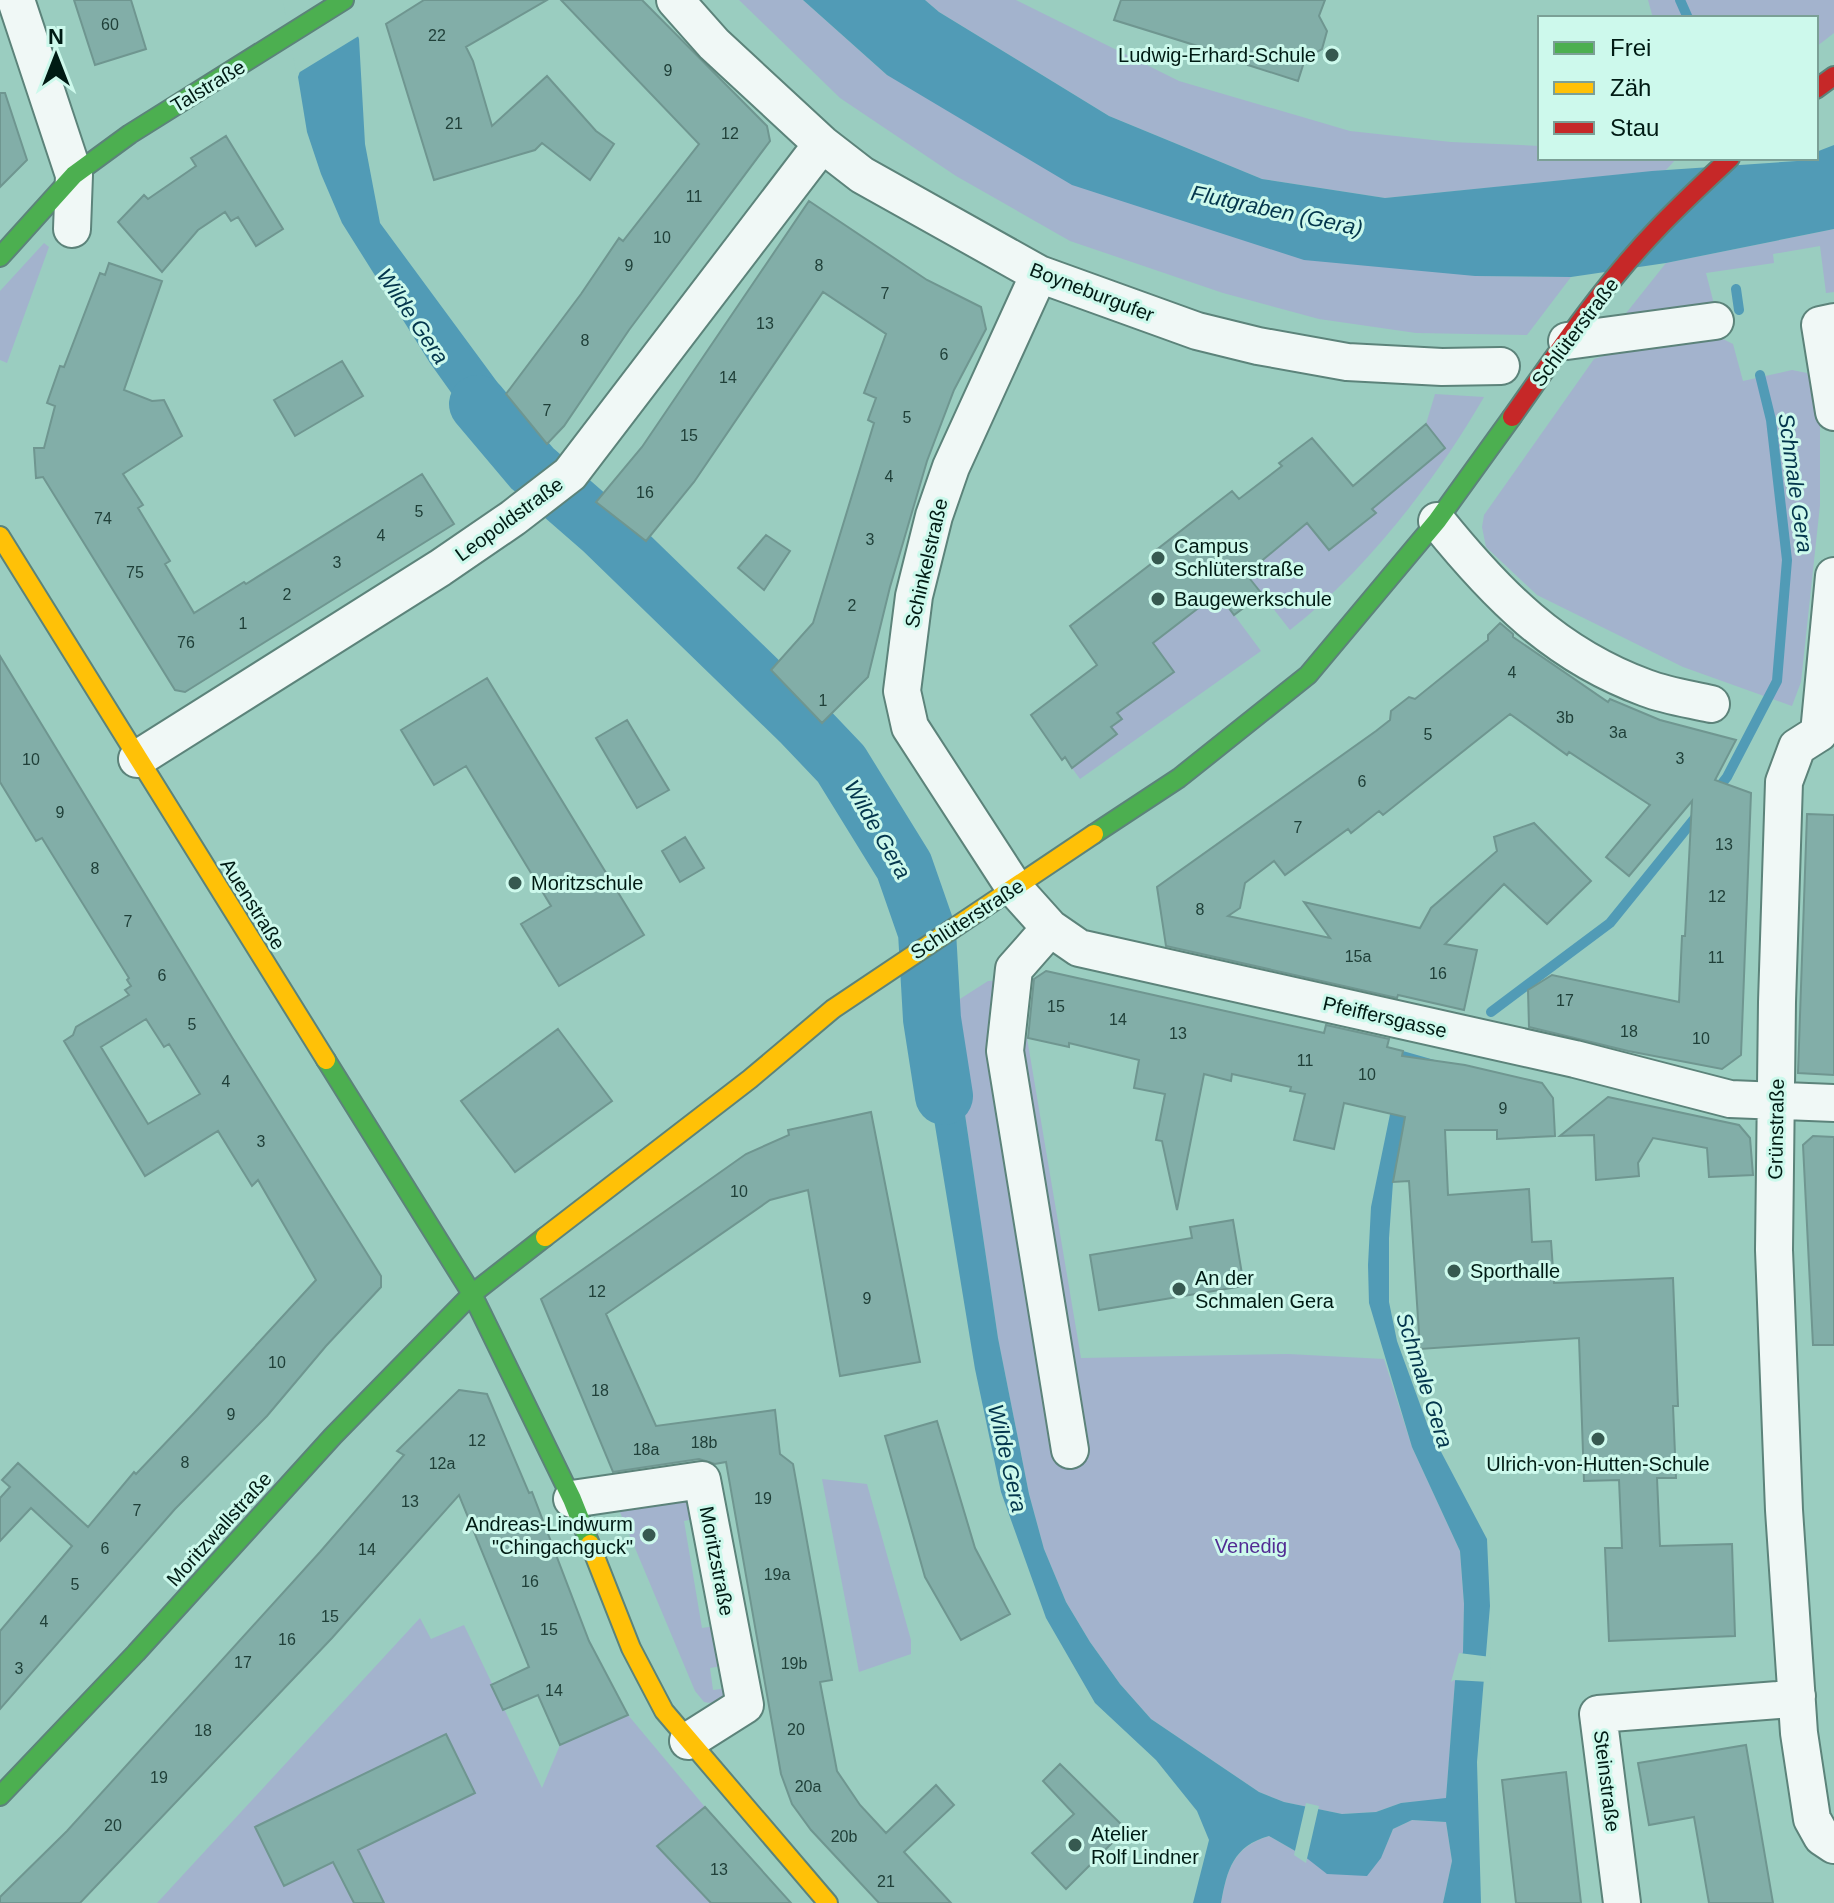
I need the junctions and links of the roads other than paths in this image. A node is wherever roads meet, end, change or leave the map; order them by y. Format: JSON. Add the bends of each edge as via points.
{"nodes":[{"id":1,"x":16,"y":0,"type":"edge"},
{"id":2,"x":344,"y":0,"type":"edge"},
{"id":3,"x":675,"y":0,"type":"edge"},
{"id":4,"x":822,"y":144,"type":"junction"},
{"id":5,"x":1728,"y":160,"type":"edge"},
{"id":6,"x":74,"y":175,"type":"junction"},
{"id":7,"x":72,"y":229,"type":"dead end"},
{"id":8,"x":0,"y":257,"type":"edge"},
{"id":9,"x":1039,"y":274,"type":"junction"},
{"id":10,"x":1715,"y":321,"type":"dead end"},
{"id":11,"x":1827,"y":324,"type":"edge"},
{"id":12,"x":1575,"y":329,"type":"junction"},
{"id":13,"x":1501,"y":366,"type":"dead end"},
{"id":14,"x":1834,"y":412,"type":"edge"},
{"id":15,"x":1437,"y":521,"type":"junction"},
{"id":16,"x":0,"y":536,"type":"edge"},
{"id":17,"x":1834,"y":576,"type":"edge"},
{"id":18,"x":1711,"y":704,"type":"dead end"},
{"id":19,"x":1826,"y":734,"type":"edge"},
{"id":20,"x":137,"y":759,"type":"junction"},
{"id":21,"x":1015,"y":889,"type":"junction"},
{"id":22,"x":1050,"y":928,"type":"junction"},
{"id":23,"x":1776,"y":1102,"type":"junction"},
{"id":24,"x":1834,"y":1103,"type":"edge"},
{"id":25,"x":472,"y":1294,"type":"junction"},
{"id":26,"x":1070,"y":1450,"type":"dead end"},
{"id":27,"x":572,"y":1499,"type":"junction"},
{"id":28,"x":1797,"y":1696,"type":"junction"},
{"id":29,"x":688,"y":1741,"type":"junction"},
{"id":30,"x":0,"y":1796,"type":"edge"},
{"id":31,"x":1834,"y":1845,"type":"edge"},
{"id":32,"x":828,"y":1903,"type":"edge"},
{"id":33,"x":1622,"y":1903,"type":"edge"}],
"edges":[{"from":1,"to":6,"type":"street"},
{"from":2,"to":6,"type":"main road","name":"Talstraße"},
{"from":3,"to":4,"type":"street","name":"Boyneburgufer","via":[[714,44]]},
{"from":4,"to":9,"type":"street","name":"Boyneburgufer","via":[[862,175]]},
{"from":4,"to":20,"type":"street","name":"Leopoldstraße","via":[[570,474],[440,568]]},
{"from":5,"to":12,"type":"main road","name":"Schlüterstraße","via":[[1658,228]]},
{"from":6,"to":7,"type":"street"},
{"from":6,"to":8,"type":"main road","name":"Talstraße"},
{"from":9,"to":13,"type":"street","name":"Boyneburgufer","via":[[1197,331],[1258,346],[1347,362]]},
{"from":9,"to":21,"type":"street","name":"Schinkelstraße","via":[[934,516],[914,596],[902,691],[910,727]]},
{"from":10,"to":12,"type":"street"},
{"from":11,"to":14,"type":"street"},
{"from":12,"to":15,"type":"main road","name":"Schlüterstraße"},
{"from":15,"to":18,"type":"street","via":[[1493,588],[1545,633],[1644,687]]},
{"from":15,"to":21,"type":"main road","name":"Schlüterstraße","via":[[1308,675],[1179,778]]},
{"from":16,"to":20,"type":"main road","name":"Auenstraße"},
{"from":17,"to":19,"type":"street","name":"Grünstraße"},
{"from":19,"to":23,"type":"street","name":"Grünstraße","via":[[1797,747],[1784,782]]},
{"from":20,"to":25,"type":"main road","name":"Auenstraße"},
{"from":21,"to":22,"type":"street","name":"Pfeiffersgasse"},
{"from":21,"to":25,"type":"main road","name":"Schlüterstraße","via":[[833,1009]]},
{"from":22,"to":23,"type":"street","name":"Pfeiffersgasse","via":[[1079,948],[1730,1099]]},
{"from":22,"to":26,"type":"street","via":[[1014,969],[1005,1051]]},
{"from":23,"to":24,"type":"street","name":"Pfeiffersgasse"},
{"from":23,"to":28,"type":"street","name":"Grünstraße","via":[[1774,1250]]},
{"from":25,"to":27,"type":"main road"},
{"from":25,"to":30,"type":"main road","name":"Moritzwallstraße"},
{"from":27,"to":29,"type":"main road","via":[[631,1648],[664,1711]]},
{"from":27,"to":29,"type":"street","name":"Moritzstraße","via":[[702,1480],[745,1705]]},
{"from":28,"to":31,"type":"street","name":"Grünstraße","via":[[1812,1819]]},
{"from":28,"to":33,"type":"street","name":"Steinstraße","via":[[1598,1714]]},
{"from":29,"to":32,"type":"main road"}]}
